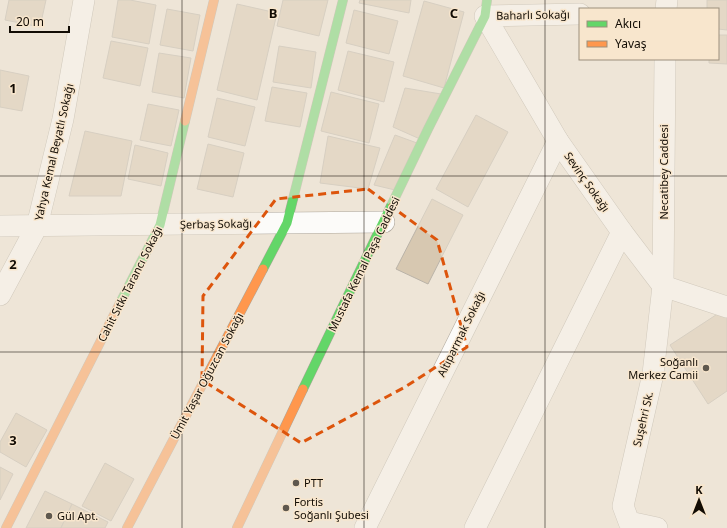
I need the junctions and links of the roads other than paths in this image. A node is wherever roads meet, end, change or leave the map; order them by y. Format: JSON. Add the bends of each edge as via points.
{"nodes":[{"id":1,"x":84,"y":0,"type":"edge"},
{"id":2,"x":214,"y":0,"type":"edge"},
{"id":3,"x":343,"y":0,"type":"edge"},
{"id":4,"x":484,"y":5,"type":"edge"},
{"id":5,"x":579,"y":14,"type":"edge"},
{"id":6,"x":665,"y":60,"type":"edge"},
{"id":7,"x":558,"y":141,"type":"junction"},
{"id":8,"x":384,"y":222,"type":"junction"},
{"id":9,"x":287,"y":223,"type":"junction"},
{"id":10,"x":160,"y":225,"type":"junction"},
{"id":11,"x":0,"y":226,"type":"edge"},
{"id":12,"x":37,"y":226,"type":"junction"},
{"id":13,"x":622,"y":232,"type":"junction"},
{"id":14,"x":663,"y":286,"type":"junction"},
{"id":15,"x":0,"y":295,"type":"edge"},
{"id":16,"x":727,"y":306,"type":"edge"},
{"id":17,"x":6,"y":528,"type":"edge"},
{"id":18,"x":127,"y":528,"type":"edge"},
{"id":19,"x":238,"y":528,"type":"edge"},
{"id":20,"x":365,"y":528,"type":"edge"},
{"id":21,"x":475,"y":528,"type":"edge"},
{"id":22,"x":657,"y":528,"type":"edge"}],
"edges":[{"from":1,"to":12,"type":"street","name":"Yahya Kemal Beyatlı Sokağı","via":[[63,119]]},
{"from":2,"to":10,"type":"street","name":"Cahit Sıtkı Tarancı Sokağı"},
{"from":3,"to":9,"type":"street","name":"Ümit Yaşar Oğuzcan Sokağı"},
{"from":4,"to":5,"type":"street","name":"Baharlı Sokağı"},
{"from":4,"to":7,"type":"street","name":"Sevinç Sokağı"},
{"from":4,"to":8,"type":"street","name":"Mustafa Kemal Paşa Caddesi"},
{"from":6,"to":14,"type":"street","name":"Necatibey Caddesi"},
{"from":7,"to":13,"type":"street","name":"Sevinç Sokağı"},
{"from":7,"to":20,"type":"street","name":"Altıparmak Sokağı"},
{"from":8,"to":9,"type":"street","name":"Şerbaş Sokağı"},
{"from":8,"to":19,"type":"street","name":"Mustafa Kemal Paşa Caddesi"},
{"from":9,"to":10,"type":"street","name":"Şerbaş Sokağı"},
{"from":9,"to":18,"type":"street","name":"Ümit Yaşar Oğuzcan Sokağı"},
{"from":10,"to":12,"type":"street","name":"Şerbaş Sokağı"},
{"from":10,"to":17,"type":"street","name":"Cahit Sıtkı Tarancı Sokağı"},
{"from":11,"to":12,"type":"street","name":"Şerbaş Sokağı"},
{"from":12,"to":15,"type":"street","name":"Yahya Kemal Beyatlı Sokağı"},
{"from":13,"to":14,"type":"street","name":"Sevinç Sokağı"},
{"from":13,"to":21,"type":"street"},
{"from":14,"to":16,"type":"street"},
{"from":14,"to":22,"type":"street","name":"Suşehri Sk.","via":[[653,374],[623,506],[629,522]]}]}
